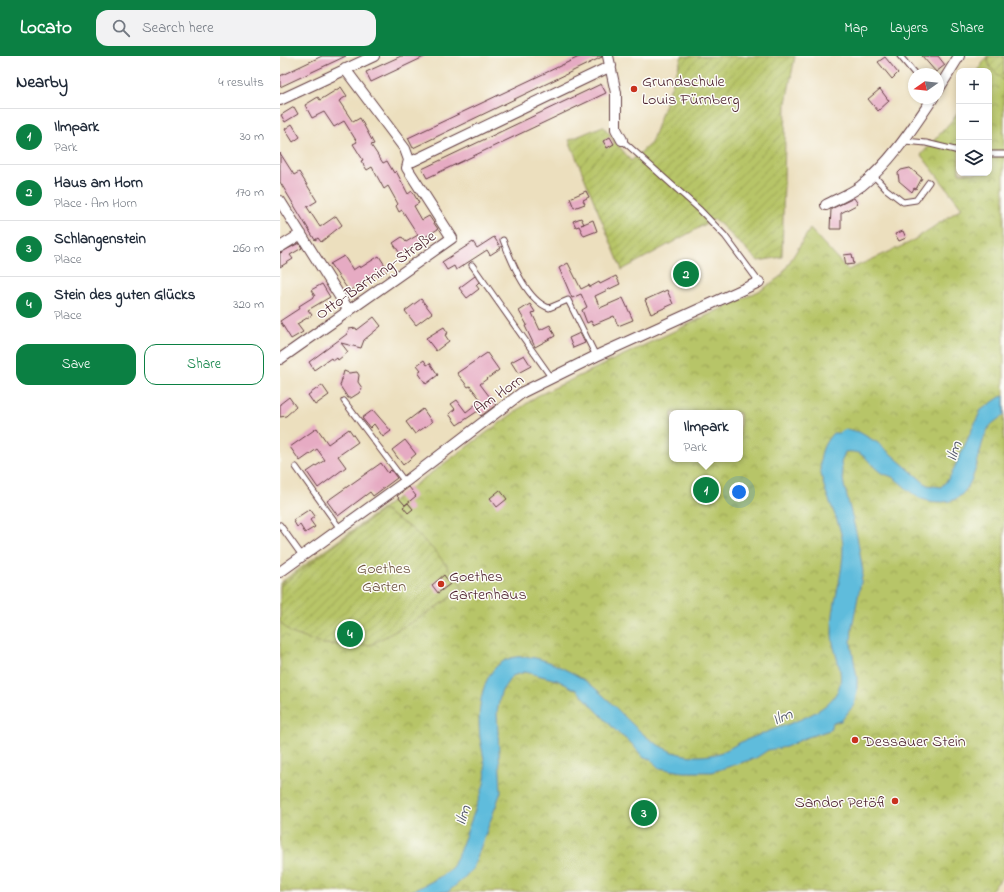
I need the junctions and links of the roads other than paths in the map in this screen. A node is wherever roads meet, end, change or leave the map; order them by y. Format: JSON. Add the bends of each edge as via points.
{"nodes":[{"id":1,"x":374,"y":56,"type":"edge"},
{"id":2,"x":900,"y":56,"type":"edge"},
{"id":3,"x":959,"y":56,"type":"edge"},
{"id":4,"x":610,"y":61,"type":"edge"},
{"id":5,"x":910,"y":68,"type":"edge"},
{"id":6,"x":345,"y":69,"type":"junction"},
{"id":7,"x":944,"y":80,"type":"edge"},
{"id":8,"x":280,"y":100,"type":"edge"},
{"id":9,"x":929,"y":104,"type":"edge"},
{"id":10,"x":622,"y":140,"type":"joint"},
{"id":11,"x":905,"y":141,"type":"junction"},
{"id":12,"x":956,"y":150,"type":"edge"},
{"id":13,"x":992,"y":154,"type":"edge"},
{"id":14,"x":1004,"y":154,"type":"edge"},
{"id":15,"x":409,"y":160,"type":"junction"},
{"id":16,"x":872,"y":174,"type":"junction"},
{"id":17,"x":929,"y":182,"type":"dead end"},
{"id":18,"x":280,"y":201,"type":"edge"},
{"id":19,"x":826,"y":206,"type":"dead end"},
{"id":20,"x":284,"y":217,"type":"edge"},
{"id":21,"x":301,"y":234,"type":"junction"},
{"id":22,"x":503,"y":240,"type":"dead end"},
{"id":23,"x":280,"y":247,"type":"edge"},
{"id":24,"x":472,"y":265,"type":"dead end"},
{"id":25,"x":759,"y":282,"type":"joint"},
{"id":26,"x":349,"y":311,"type":"junction"},
{"id":27,"x":596,"y":356,"type":"junction"},
{"id":28,"x":280,"y":360,"type":"edge"},
{"id":29,"x":551,"y":377,"type":"junction"},
{"id":30,"x":344,"y":401,"type":"dead end"},
{"id":31,"x":296,"y":467,"type":"dead end"},
{"id":32,"x":405,"y":482,"type":"junction"},
{"id":33,"x":280,"y":525,"type":"edge"},
{"id":34,"x":341,"y":530,"type":"junction"},
{"id":35,"x":303,"y":557,"type":"junction"},
{"id":36,"x":280,"y":572,"type":"edge"}],
"edges":[{"from":1,"to":6,"type":"street"},
{"from":2,"to":5,"type":"lane"},
{"from":3,"to":7,"type":"street"},
{"from":4,"to":10,"type":"street","via":[[616,97],[616,129]]},
{"from":4,"to":15,"type":"street","via":[[413,161]]},
{"from":6,"to":8,"type":"street"},
{"from":6,"to":15,"type":"street","via":[[405,149]]},
{"from":9,"to":11,"type":"street"},
{"from":10,"to":25,"type":"lane","via":[[699,209],[725,236]]},
{"from":11,"to":12,"type":"lane"},
{"from":11,"to":16,"type":"street"},
{"from":13,"to":14,"type":"lane"},
{"from":15,"to":26,"type":"street","name":"Otto-Bartning-Straße","via":[[407,168],[452,238]]},
{"from":16,"to":17,"type":"lane","via":[[903,202],[916,200]]},
{"from":16,"to":19,"type":"street","via":[[860,186]]},
{"from":18,"to":20,"type":"street"},
{"from":20,"to":21,"type":"street"},
{"from":21,"to":23,"type":"street"},
{"from":21,"to":26,"type":"street"},
{"from":22,"to":27,"type":"lane","via":[[517,275],[542,306],[549,308],[568,300]]},
{"from":24,"to":29,"type":"lane"},
{"from":25,"to":27,"type":"street","name":"Am Horn"},
{"from":26,"to":28,"type":"street","name":"Otto-Bartning-Straße"},
{"from":27,"to":29,"type":"street","name":"Am Horn"},
{"from":29,"to":32,"type":"street","name":"Am Horn","via":[[523,392]]},
{"from":30,"to":32,"type":"lane"},
{"from":31,"to":34,"type":"lane"},
{"from":32,"to":34,"type":"street","name":"Am Horn"},
{"from":33,"to":35,"type":"lane"},
{"from":34,"to":35,"type":"street","name":"Am Horn"},
{"from":35,"to":36,"type":"street","name":"Am Horn"}]}
